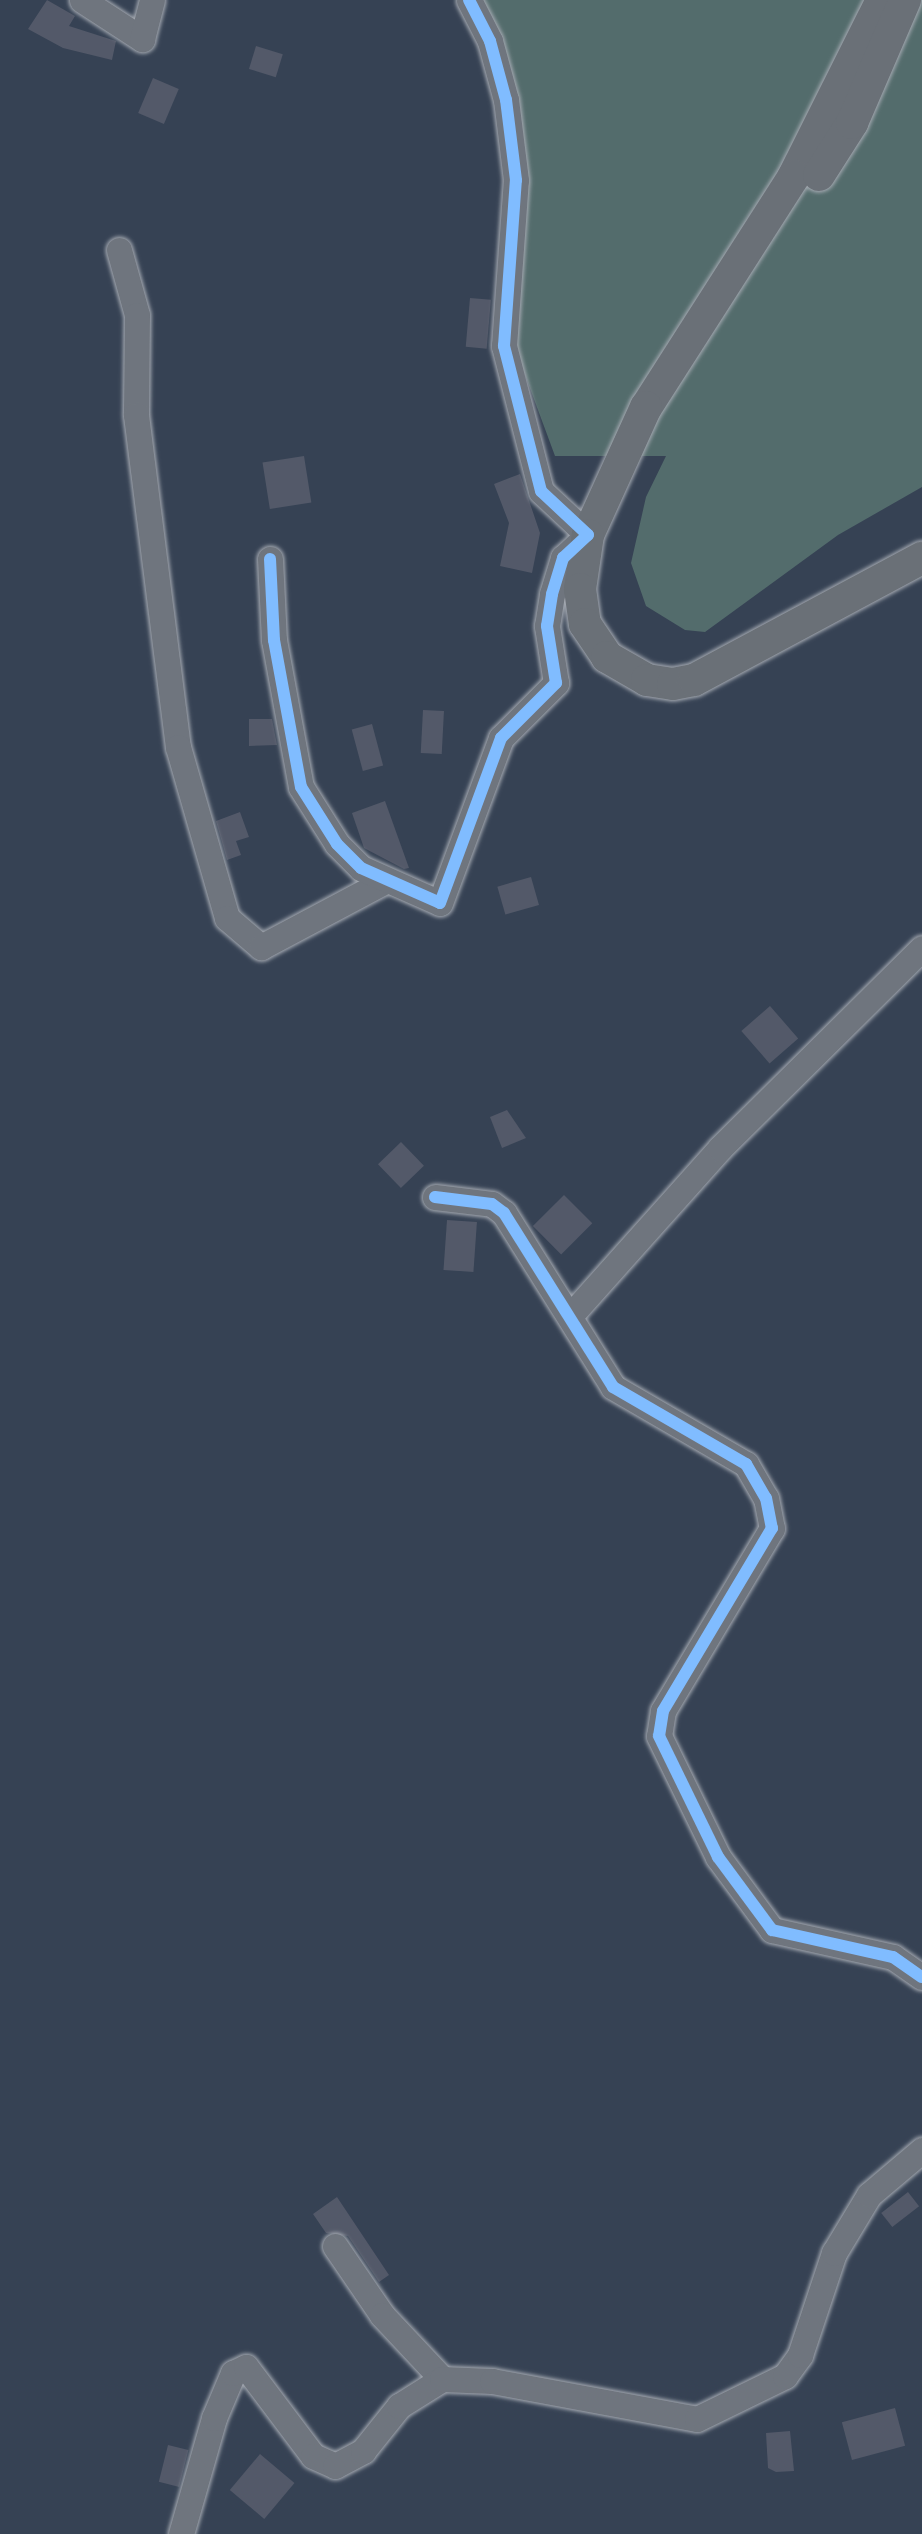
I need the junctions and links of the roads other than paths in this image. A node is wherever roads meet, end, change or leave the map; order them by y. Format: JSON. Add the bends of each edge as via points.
{"nodes":[{"id":1,"x":82,"y":0,"type":"edge"},
{"id":2,"x":152,"y":0,"type":"edge"},
{"id":3,"x":470,"y":0,"type":"edge"},
{"id":4,"x":882,"y":0,"type":"edge"},
{"id":5,"x":905,"y":0,"type":"edge"},
{"id":6,"x":119,"y":250,"type":"dead end"},
{"id":7,"x":922,"y":534,"type":"edge"},
{"id":8,"x":588,"y":535,"type":"junction"},
{"id":9,"x":922,"y":558,"type":"edge"},
{"id":10,"x":270,"y":559,"type":"dead end"},
{"id":11,"x":385,"y":880,"type":"junction"},
{"id":12,"x":922,"y":948,"type":"edge"},
{"id":13,"x":435,"y":1198,"type":"dead end"},
{"id":14,"x":570,"y":1316,"type":"junction"},
{"id":15,"x":922,"y":1977,"type":"edge"},
{"id":16,"x":922,"y":2150,"type":"edge"},
{"id":17,"x":334,"y":2246,"type":"dead end"},
{"id":18,"x":442,"y":2379,"type":"junction"},
{"id":19,"x":181,"y":2534,"type":"edge"}],
"edges":[{"from":1,"to":2,"type":"street","via":[[142,39]]},
{"from":3,"to":8,"type":"street","via":[[506,100],[516,180],[504,346],[541,491]]},
{"from":4,"to":8,"type":"main road","via":[[804,159],[646,407]]},
{"from":5,"to":7,"type":"main road","via":[[852,122],[638,462],[602,549],[596,598],[604,620],[635,655],[672,663]]},
{"from":6,"to":11,"type":"street","via":[[137,315],[136,415],[178,747],[227,918],[262,946]]},
{"from":8,"to":9,"type":"main road","via":[[580,589],[593,642],[624,670],[673,684],[694,680]]},
{"from":8,"to":11,"type":"street","via":[[564,558],[552,594],[547,626],[556,684],[501,738],[440,903]]},
{"from":10,"to":11,"type":"street","via":[[274,640],[301,787],[337,844]]},
{"from":12,"to":14,"type":"street","via":[[720,1148]]},
{"from":13,"to":14,"type":"street","via":[[492,1204],[504,1213]]},
{"from":14,"to":15,"type":"street","via":[[613,1387],[746,1464],[766,1498],[772,1528],[663,1712],[659,1736],[718,1857],[772,1930],[893,1957]]},
{"from":16,"to":18,"type":"street","via":[[870,2195],[834,2253],[800,2354],[784,2376],[697,2418],[492,2381]]},
{"from":17,"to":18,"type":"street","via":[[382,2315]]},
{"from":18,"to":19,"type":"street","via":[[399,2406],[364,2452],[335,2466],[314,2456],[246,2366],[233,2372]]}]}
